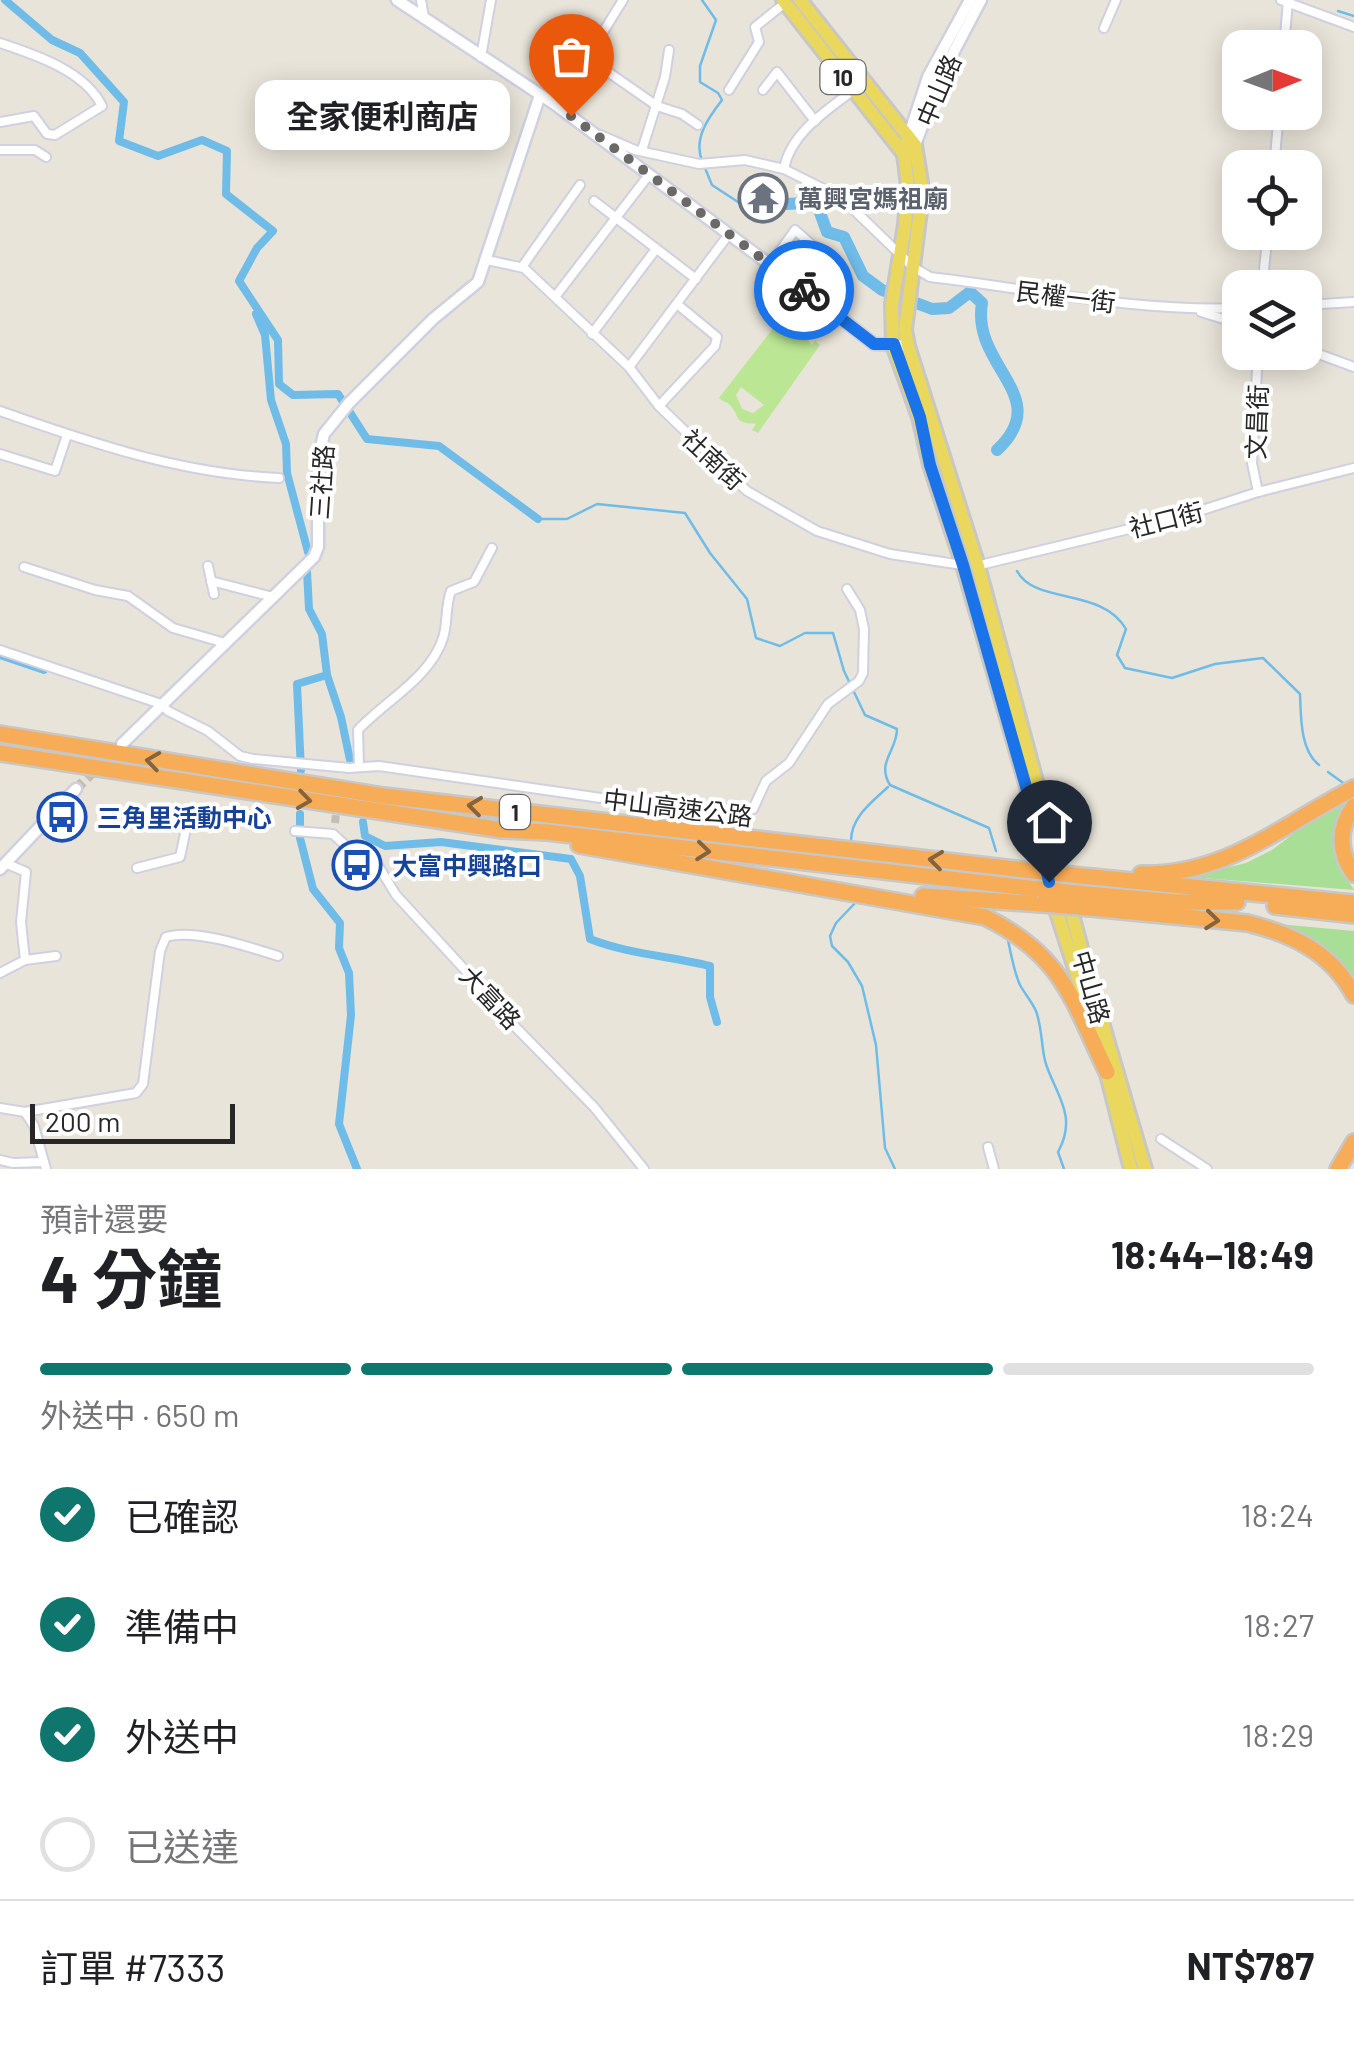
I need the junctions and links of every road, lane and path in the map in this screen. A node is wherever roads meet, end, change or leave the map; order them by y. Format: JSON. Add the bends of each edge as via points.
{"nodes":[{"id":1,"x":397,"y":0,"type":"edge"},
{"id":2,"x":421,"y":0,"type":"edge"},
{"id":3,"x":491,"y":0,"type":"edge"},
{"id":4,"x":623,"y":0,"type":"edge"},
{"id":5,"x":800,"y":0,"type":"edge"},
{"id":6,"x":970,"y":0,"type":"edge"},
{"id":7,"x":981,"y":0,"type":"edge"},
{"id":8,"x":1116,"y":0,"type":"edge"},
{"id":9,"x":1285,"y":1,"type":"edge"},
{"id":10,"x":784,"y":2,"type":"edge"},
{"id":11,"x":424,"y":17,"type":"junction"},
{"id":12,"x":1354,"y":27,"type":"edge"},
{"id":13,"x":1104,"y":28,"type":"dead end"},
{"id":14,"x":1284,"y":30,"type":"edge"},
{"id":15,"x":0,"y":42,"type":"edge"},
{"id":16,"x":669,"y":50,"type":"dead end"},
{"id":17,"x":482,"y":56,"type":"junction"},
{"id":18,"x":585,"y":56,"type":"junction"},
{"id":19,"x":859,"y":86,"type":"junction"},
{"id":20,"x":729,"y":90,"type":"dead end"},
{"id":21,"x":762,"y":90,"type":"dead end"},
{"id":22,"x":540,"y":95,"type":"junction"},
{"id":23,"x":552,"y":103,"type":"junction"},
{"id":24,"x":657,"y":106,"type":"junction"},
{"id":25,"x":816,"y":121,"type":"junction"},
{"id":26,"x":0,"y":122,"type":"edge"},
{"id":27,"x":698,"y":125,"type":"dead end"},
{"id":28,"x":590,"y":130,"type":"junction"},
{"id":29,"x":911,"y":148,"type":"junction"},
{"id":30,"x":0,"y":150,"type":"edge"},
{"id":31,"x":642,"y":150,"type":"junction"},
{"id":32,"x":46,"y":158,"type":"dead end"},
{"id":33,"x":784,"y":169,"type":"junction"},
{"id":34,"x":648,"y":176,"type":"junction"},
{"id":35,"x":580,"y":185,"type":"dead end"},
{"id":36,"x":594,"y":200,"type":"dead end"},
{"id":37,"x":616,"y":218,"type":"junction"},
{"id":38,"x":729,"y":234,"type":"junction"},
{"id":39,"x":656,"y":249,"type":"junction"},
{"id":40,"x":820,"y":252,"type":"dead end"},
{"id":41,"x":900,"y":254,"type":"junction"},
{"id":42,"x":487,"y":260,"type":"junction"},
{"id":43,"x":770,"y":265,"type":"junction"},
{"id":44,"x":522,"y":267,"type":"junction"},
{"id":45,"x":913,"y":267,"type":"junction"},
{"id":46,"x":696,"y":279,"type":"junction"},
{"id":47,"x":555,"y":298,"type":"junction"},
{"id":48,"x":1354,"y":302,"type":"edge"},
{"id":49,"x":677,"y":304,"type":"junction"},
{"id":50,"x":1322,"y":304,"type":"edge"},
{"id":51,"x":1222,"y":309,"type":"edge"},
{"id":52,"x":1195,"y":310,"type":"junction"},
{"id":53,"x":1222,"y":318,"type":"edge"},
{"id":54,"x":592,"y":334,"type":"junction"},
{"id":55,"x":901,"y":345,"type":"junction"},
{"id":56,"x":1322,"y":355,"type":"edge"},
{"id":57,"x":629,"y":367,"type":"junction"},
{"id":58,"x":1354,"y":367,"type":"edge"},
{"id":59,"x":1257,"y":370,"type":"edge"},
{"id":60,"x":658,"y":406,"type":"junction"},
{"id":61,"x":0,"y":411,"type":"edge"},
{"id":62,"x":67,"y":434,"type":"junction"},
{"id":63,"x":0,"y":454,"type":"edge"},
{"id":64,"x":1354,"y":468,"type":"edge"},
{"id":65,"x":280,"y":478,"type":"dead end"},
{"id":66,"x":1258,"y":492,"type":"junction"},
{"id":67,"x":492,"y":548,"type":"dead end"},
{"id":68,"x":208,"y":566,"type":"dead end"},
{"id":69,"x":970,"y":566,"type":"junction"},
{"id":70,"x":24,"y":568,"type":"dead end"},
{"id":71,"x":212,"y":581,"type":"junction"},
{"id":72,"x":847,"y":589,"type":"dead end"},
{"id":73,"x":214,"y":594,"type":"dead end"},
{"id":74,"x":273,"y":597,"type":"junction"},
{"id":75,"x":225,"y":643,"type":"junction"},
{"id":76,"x":0,"y":650,"type":"edge"},
{"id":77,"x":161,"y":704,"type":"junction"},
{"id":78,"x":0,"y":734,"type":"edge"},
{"id":79,"x":122,"y":744,"type":"tunnel mouth"},
{"id":80,"x":0,"y":754,"type":"edge"},
{"id":81,"x":359,"y":766,"type":"junction"},
{"id":82,"x":1354,"y":788,"type":"edge"},
{"id":83,"x":76,"y":789,"type":"tunnel mouth"},
{"id":84,"x":1354,"y":806,"type":"edge"},
{"id":85,"x":190,"y":815,"type":"dead end"},
{"id":86,"x":334,"y":823,"type":"tunnel mouth"},
{"id":87,"x":502,"y":830,"type":"junction"},
{"id":88,"x":294,"y":831,"type":"dead end"},
{"id":89,"x":334,"y":834,"type":"junction"},
{"id":90,"x":3,"y":866,"type":"edge"},
{"id":91,"x":137,"y":868,"type":"dead end"},
{"id":92,"x":1354,"y":874,"type":"edge"},
{"id":93,"x":1098,"y":878,"type":"junction"},
{"id":94,"x":850,"y":892,"type":"junction"},
{"id":95,"x":1040,"y":896,"type":"junction"},
{"id":96,"x":1078,"y":900,"type":"junction"},
{"id":97,"x":1354,"y":903,"type":"edge"},
{"id":98,"x":1354,"y":916,"type":"edge"},
{"id":99,"x":56,"y":956,"type":"dead end"},
{"id":100,"x":278,"y":956,"type":"dead end"},
{"id":101,"x":25,"y":960,"type":"junction"},
{"id":102,"x":0,"y":973,"type":"edge"},
{"id":103,"x":1354,"y":995,"type":"edge"},
{"id":104,"x":1107,"y":1072,"type":"junction"},
{"id":105,"x":0,"y":1108,"type":"edge"},
{"id":106,"x":26,"y":1112,"type":"junction"},
{"id":107,"x":1161,"y":1139,"type":"dead end"},
{"id":108,"x":1354,"y":1142,"type":"edge"},
{"id":109,"x":988,"y":1147,"type":"dead end"},
{"id":110,"x":1354,"y":1157,"type":"edge"},
{"id":111,"x":0,"y":1160,"type":"edge"},
{"id":112,"x":45,"y":1165,"type":"edge"},
{"id":113,"x":644,"y":1169,"type":"edge"},
{"id":114,"x":994,"y":1169,"type":"edge"},
{"id":115,"x":1131,"y":1169,"type":"edge"},
{"id":116,"x":1145,"y":1169,"type":"edge"},
{"id":117,"x":1207,"y":1169,"type":"edge"},
{"id":118,"x":1340,"y":1169,"type":"edge"}],
"edges":[{"from":1,"to":11,"type":"street"},
{"from":2,"to":11,"type":"street"},
{"from":3,"to":17,"type":"street"},
{"from":4,"to":18,"type":"street"},
{"from":5,"to":19,"type":"main road","number":"10"},
{"from":6,"to":29,"type":"street","name":"中山路","via":[[928,77]]},
{"from":7,"to":29,"type":"street","name":"中山路"},
{"from":8,"to":13,"type":"street"},
{"from":9,"to":12,"type":"street"},
{"from":9,"to":14,"type":"street"},
{"from":10,"to":19,"type":"main road","number":"10"},
{"from":10,"to":20,"type":"street","via":[[754,27],[760,42]]},
{"from":11,"to":17,"type":"street"},
{"from":15,"to":26,"type":"street","via":[[69,73],[94,89],[102,106],[55,135],[34,116]]},
{"from":16,"to":24,"type":"street"},
{"from":17,"to":22,"type":"street"},
{"from":18,"to":23,"type":"street"},
{"from":18,"to":24,"type":"street"},
{"from":19,"to":25,"type":"street"},
{"from":19,"to":29,"type":"main road","number":"10"},
{"from":21,"to":25,"type":"street","via":[[777,72]]},
{"from":22,"to":23,"type":"street"},
{"from":22,"to":42,"type":"street","name":"三社路"},
{"from":23,"to":28,"type":"street"},
{"from":24,"to":27,"type":"street"},
{"from":24,"to":31,"type":"street"},
{"from":25,"to":33,"type":"street","via":[[794,143]]},
{"from":28,"to":31,"type":"street","name":"民權一街"},
{"from":28,"to":34,"type":"street"},
{"from":29,"to":41,"type":"main road","name":"中山路"},
{"from":29,"to":45,"type":"main road","name":"中山路","via":[[921,192]]},
{"from":30,"to":32,"type":"street","via":[[35,150]]},
{"from":31,"to":33,"type":"street","name":"民權一街","via":[[699,164],[745,160]]},
{"from":33,"to":41,"type":"street","name":"民權一街","via":[[828,190]]},
{"from":34,"to":37,"type":"street"},
{"from":34,"to":38,"type":"street"},
{"from":35,"to":44,"type":"street"},
{"from":36,"to":37,"type":"street"},
{"from":37,"to":39,"type":"street"},
{"from":37,"to":47,"type":"street"},
{"from":38,"to":43,"type":"street"},
{"from":38,"to":46,"type":"street"},
{"from":39,"to":46,"type":"street"},
{"from":39,"to":54,"type":"street"},
{"from":40,"to":43,"type":"street","via":[[795,230]]},
{"from":41,"to":45,"type":"street","name":"民權一街"},
{"from":41,"to":55,"type":"main road","name":"中山路","via":[[893,294]]},
{"from":42,"to":44,"type":"street"},
{"from":42,"to":74,"type":"street","name":"三社路","via":[[472,290],[433,318],[324,434],[318,547]]},
{"from":43,"to":55,"type":"street","via":[[874,344]]},
{"from":44,"to":47,"type":"street","name":"社南街"},
{"from":45,"to":52,"type":"street","name":"民權一街","via":[[930,277]]},
{"from":45,"to":55,"type":"main road","name":"中山路"},
{"from":46,"to":49,"type":"street"},
{"from":47,"to":54,"type":"street","name":"社南街"},
{"from":48,"to":50,"type":"street"},
{"from":49,"to":57,"type":"street"},
{"from":49,"to":60,"type":"street","via":[[717,337]]},
{"from":51,"to":52,"type":"street","name":"民權一街"},
{"from":52,"to":53,"type":"street"},
{"from":54,"to":57,"type":"street","name":"社南街"},
{"from":55,"to":69,"type":"main road","name":"中山路"},
{"from":56,"to":58,"type":"street"},
{"from":57,"to":60,"type":"street","name":"社南街"},
{"from":59,"to":66,"type":"street","name":"文昌街","via":[[1252,464]]},
{"from":60,"to":69,"type":"street","name":"社南街","via":[[747,491],[817,532],[890,554]]},
{"from":61,"to":62,"type":"street"},
{"from":62,"to":63,"type":"street","via":[[55,471]]},
{"from":62,"to":65,"type":"street","via":[[228,476]]},
{"from":64,"to":66,"type":"street","name":"社口街"},
{"from":66,"to":69,"type":"street","name":"社口街"},
{"from":67,"to":81,"type":"street","via":[[474,582],[451,591],[438,649],[411,685],[358,730]]},
{"from":68,"to":71,"type":"street"},
{"from":69,"to":104,"type":"main road","name":"中山路","via":[[1057,913]]},
{"from":69,"to":116,"type":"main road","name":"中山路"},
{"from":70,"to":75,"type":"street","via":[[128,596],[173,628]]},
{"from":71,"to":73,"type":"street"},
{"from":71,"to":74,"type":"street"},
{"from":72,"to":81,"type":"street","via":[[864,629],[863,674],[828,704],[790,763],[766,781],[753,809],[601,798]]},
{"from":74,"to":75,"type":"street","name":"三社路"},
{"from":75,"to":77,"type":"street","name":"三社路"},
{"from":76,"to":77,"type":"street"},
{"from":77,"to":79,"type":"street","name":"三社路"},
{"from":77,"to":81,"type":"street","via":[[240,756],[340,772]]},
{"from":93,"to":78,"type":"highway","name":"中山高速公路","number":"1","one_way":true,"bridge":true,"via":[[384,796]]},
{"from":80,"to":87,"type":"highway","name":"中山高速公路","number":"1","one_way":true},
{"from":82,"to":93,"type":"highway","via":[[1240,853],[1174,874]]},
{"from":83,"to":90,"type":"street"},
{"from":84,"to":92,"type":"highway","via":[[1341,836]]},
{"from":85,"to":91,"type":"street","via":[[180,857]]},
{"from":86,"to":89,"type":"street"},
{"from":87,"to":94,"type":"highway"},
{"from":87,"to":95,"type":"highway","name":"中山高速公路","number":"1","one_way":true},
{"from":88,"to":89,"type":"street","name":"大富路"},
{"from":89,"to":113,"type":"street","name":"大富路","via":[[373,857],[396,895]]},
{"from":90,"to":101,"type":"street","via":[[26,872]]},
{"from":93,"to":97,"type":"highway","name":"中山高速公路","number":"1"},
{"from":94,"to":95,"type":"highway"},
{"from":94,"to":104,"type":"highway","via":[[985,917],[1026,940],[1070,989]]},
{"from":95,"to":96,"type":"highway","name":"中山高速公路","number":"1","bridge":true},
{"from":96,"to":98,"type":"highway","name":"中山高速公路","number":"1","via":[[1232,902]]},
{"from":96,"to":103,"type":"highway","one_way":true,"via":[[1270,929],[1316,950]]},
{"from":99,"to":101,"type":"street"},
{"from":100,"to":106,"type":"street","via":[[194,936],[166,937],[144,1084],[136,1093]]},
{"from":101,"to":102,"type":"street"},
{"from":104,"to":115,"type":"main road","name":"中山路"},
{"from":105,"to":106,"type":"street"},
{"from":106,"to":112,"type":"street"},
{"from":107,"to":117,"type":"street"},
{"from":108,"to":118,"type":"highway"},
{"from":109,"to":114,"type":"street"},
{"from":110,"to":118,"type":"highway"},
{"from":111,"to":112,"type":"street"}]}
